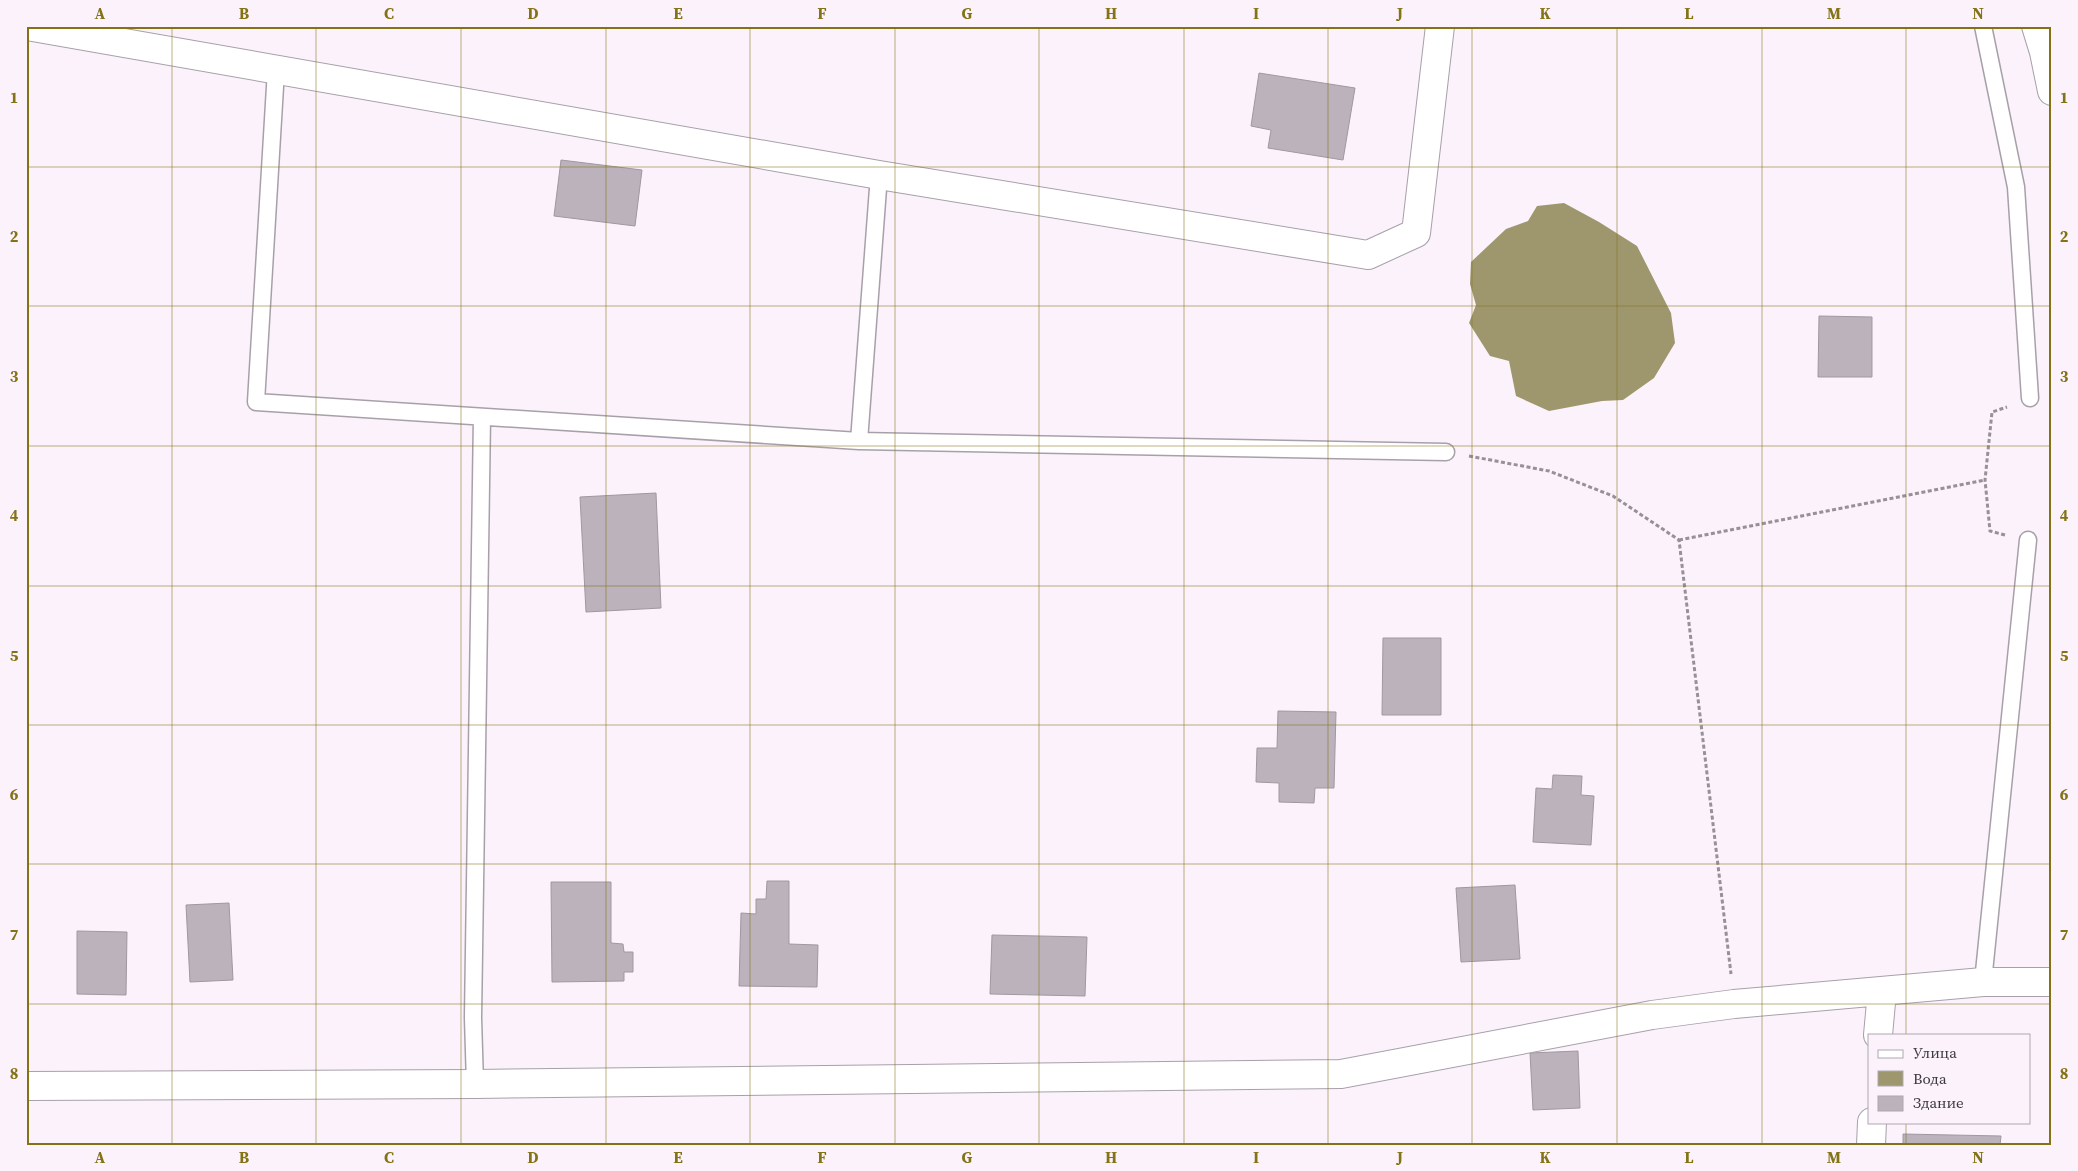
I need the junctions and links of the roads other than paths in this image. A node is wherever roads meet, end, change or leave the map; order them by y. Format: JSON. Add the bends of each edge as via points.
{"nodes":[{"id":1,"x":27,"y":26,"type":"edge"},
{"id":2,"x":1440,"y":26,"type":"edge"},
{"id":3,"x":1984,"y":26,"type":"edge"},
{"id":4,"x":2036,"y":26,"type":"edge"},
{"id":5,"x":276,"y":70,"type":"junction"},
{"id":6,"x":2052,"y":91,"type":"edge"},
{"id":7,"x":879,"y":175,"type":"junction"},
{"id":8,"x":2030,"y":398,"type":"road end"},
{"id":9,"x":482,"y":417,"type":"junction"},
{"id":10,"x":859,"y":441,"type":"junction"},
{"id":11,"x":1446,"y":452,"type":"road end"},
{"id":12,"x":2028,"y":540,"type":"road end"},
{"id":13,"x":1983,"y":982,"type":"junction"},
{"id":14,"x":2052,"y":982,"type":"edge"},
{"id":15,"x":1882,"y":992,"type":"junction"},
{"id":16,"x":1878,"y":1034,"type":"edge"},
{"id":17,"x":474,"y":1084,"type":"junction"},
{"id":18,"x":26,"y":1086,"type":"edge"},
{"id":19,"x":1872,"y":1124,"type":"edge"},
{"id":20,"x":1871,"y":1145,"type":"edge"}],
"edges":[{"from":1,"to":5,"type":"street"},
{"from":2,"to":7,"type":"street","via":[[1416,233],[1368,255]]},
{"from":3,"to":8,"type":"lane","via":[[2016,187]]},
{"from":4,"to":6,"type":"street"},
{"from":5,"to":7,"type":"street"},
{"from":5,"to":9,"type":"lane","via":[[256,402]]},
{"from":7,"to":10,"type":"lane"},
{"from":9,"to":10,"type":"lane"},
{"from":9,"to":17,"type":"lane"},
{"from":10,"to":11,"type":"lane"},
{"from":12,"to":13,"type":"lane"},
{"from":13,"to":14,"type":"street"},
{"from":13,"to":15,"type":"street"},
{"from":15,"to":16,"type":"street"},
{"from":15,"to":17,"type":"street","via":[[1734,1004],[1652,1015],[1341,1074]]},
{"from":17,"to":18,"type":"street"},
{"from":19,"to":20,"type":"street"}]}
